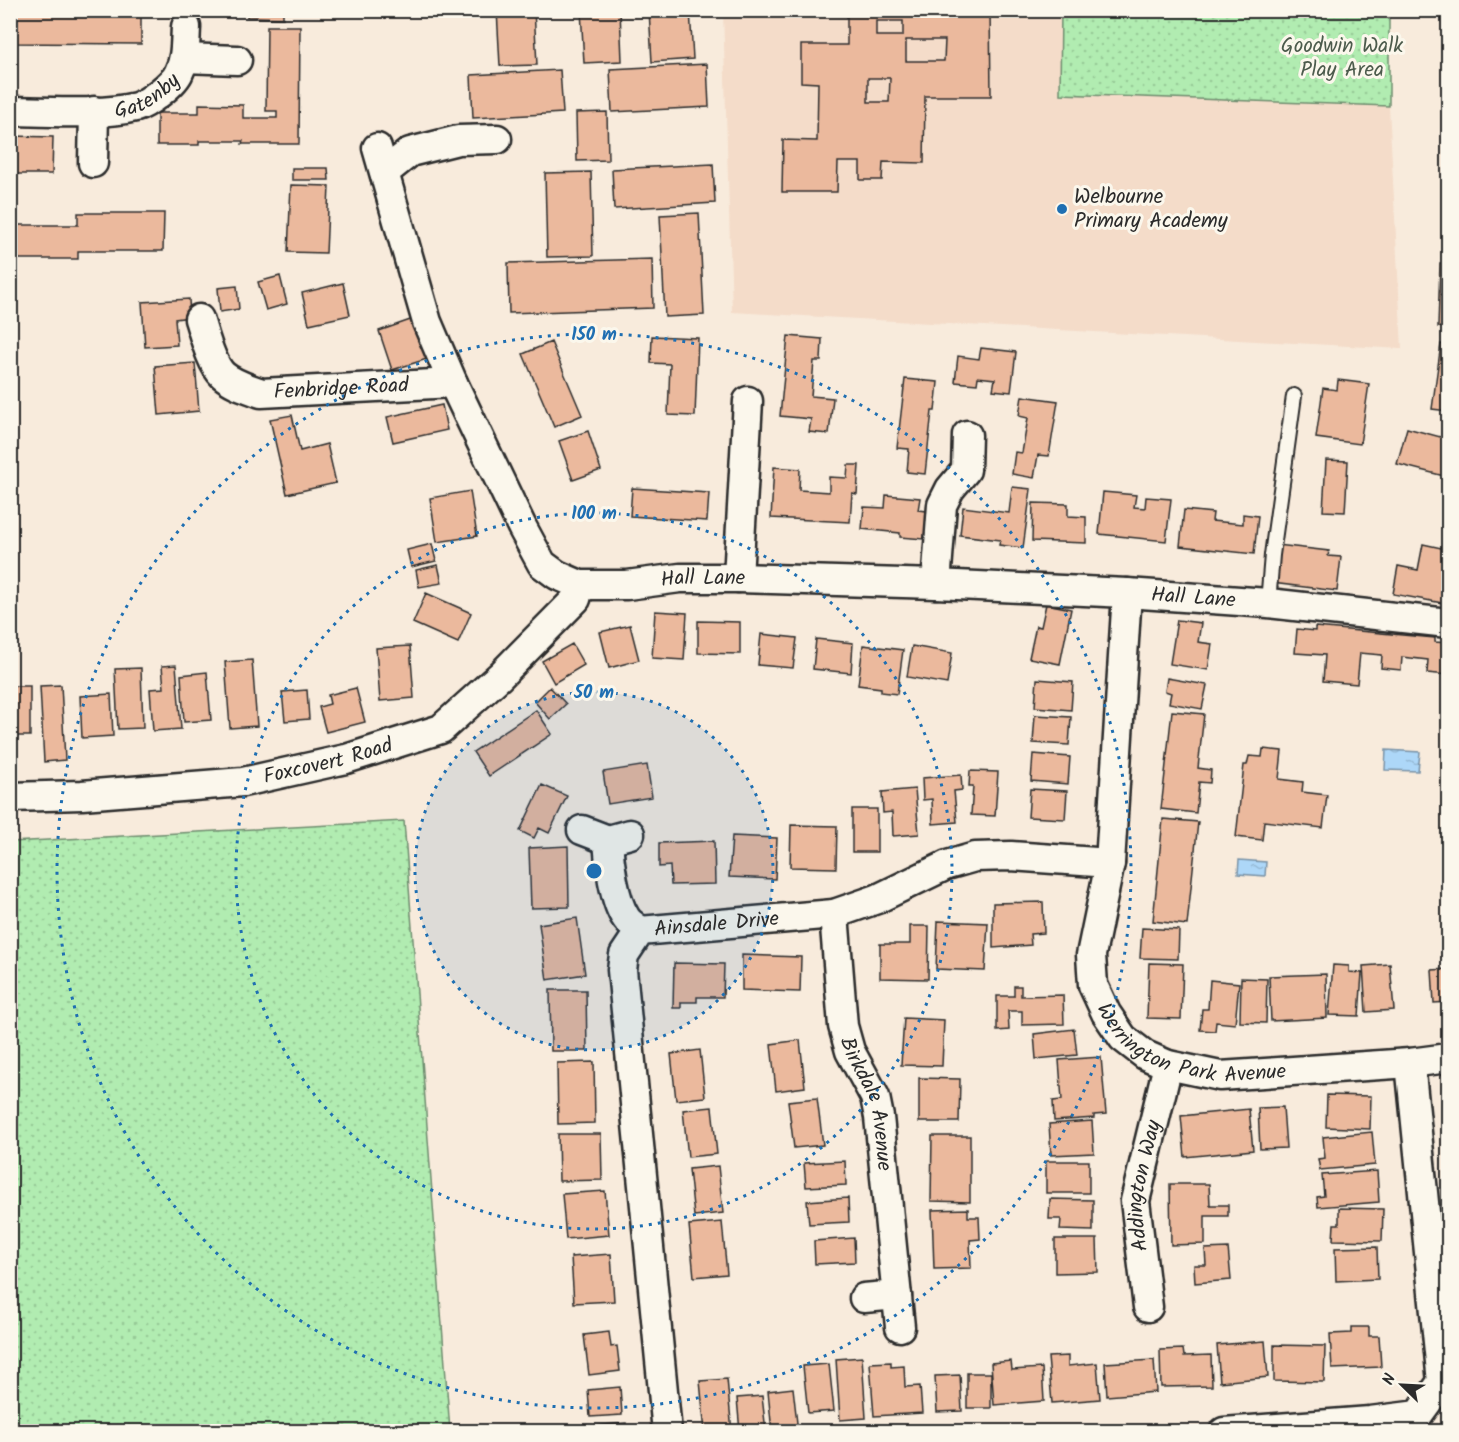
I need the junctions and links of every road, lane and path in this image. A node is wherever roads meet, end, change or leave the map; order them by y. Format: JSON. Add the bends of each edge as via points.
{"nodes":[{"id":1,"x":186,"y":27,"type":"dead end"},
{"id":2,"x":184,"y":58,"type":"junction"},
{"id":3,"x":237,"y":60,"type":"dead end"},
{"id":4,"x":10,"y":111,"type":"edge"},
{"id":5,"x":94,"y":111,"type":"junction"},
{"id":6,"x":497,"y":139,"type":"dead end"},
{"id":7,"x":93,"y":163,"type":"dead end"},
{"id":8,"x":198,"y":319,"type":"dead end"},
{"id":9,"x":453,"y":382,"type":"junction"},
{"id":10,"x":1294,"y":396,"type":"dead end"},
{"id":11,"x":748,"y":400,"type":"dead end"},
{"id":12,"x":967,"y":435,"type":"dead end"},
{"id":13,"x":738,"y":578,"type":"junction"},
{"id":14,"x":936,"y":584,"type":"junction"},
{"id":15,"x":580,"y":585,"type":"junction"},
{"id":16,"x":1127,"y":593,"type":"junction"},
{"id":17,"x":1268,"y":603,"type":"junction"},
{"id":18,"x":1449,"y":623,"type":"edge"},
{"id":19,"x":10,"y":797,"type":"edge"},
{"id":20,"x":607,"y":835,"type":"dead end"},
{"id":21,"x":1110,"y":863,"type":"junction"},
{"id":22,"x":834,"y":914,"type":"junction"},
{"id":23,"x":640,"y":931,"type":"junction"},
{"id":24,"x":1449,"y":1058,"type":"edge"},
{"id":25,"x":1410,"y":1063,"type":"junction"},
{"id":26,"x":1168,"y":1065,"type":"junction"},
{"id":27,"x":897,"y":1295,"type":"junction"},
{"id":28,"x":864,"y":1298,"type":"dead end"},
{"id":29,"x":1148,"y":1307,"type":"dead end"},
{"id":30,"x":900,"y":1327,"type":"dead end"},
{"id":31,"x":667,"y":1431,"type":"edge"},
{"id":32,"x":1224,"y":1431,"type":"edge"}],
"edges":[{"from":1,"to":2,"type":"street","name":"Gatenby"},
{"from":2,"to":3,"type":"street","name":"Gatenby"},
{"from":2,"to":5,"type":"street","name":"Gatenby","via":[[178,75],[138,107]]},
{"from":4,"to":5,"type":"street","name":"Gatenby"},
{"from":5,"to":7,"type":"street","name":"Gatenby"},
{"from":6,"to":9,"type":"street","via":[[458,140],[381,160],[428,322]]},
{"from":8,"to":9,"type":"street","name":"Fenbridge Road","via":[[222,374],[261,393]]},
{"from":9,"to":15,"type":"street","via":[[542,564]]},
{"from":10,"to":17,"type":"lane"},
{"from":11,"to":13,"type":"street"},
{"from":12,"to":14,"type":"street","via":[[966,470],[942,505]]},
{"from":13,"to":14,"type":"street","name":"Hall Lane"},
{"from":13,"to":15,"type":"street","name":"Hall Lane"},
{"from":14,"to":16,"type":"street","name":"Hall Lane"},
{"from":15,"to":19,"type":"street","name":"Foxcovert Road","via":[[576,599],[441,729],[346,759],[243,782]]},
{"from":16,"to":17,"type":"street","name":"Hall Lane"},
{"from":16,"to":21,"type":"street","name":"Werrington Park Avenue"},
{"from":17,"to":18,"type":"street","name":"Hall Lane"},
{"from":20,"to":23,"type":"street","via":[[620,904],[626,919]]},
{"from":21,"to":22,"type":"street","name":"Ainsdale Drive","via":[[975,857],[947,865],[877,899]]},
{"from":21,"to":26,"type":"street","name":"Werrington Park Avenue","via":[[1091,955],[1093,985],[1123,1038],[1145,1055]]},
{"from":22,"to":23,"type":"street","name":"Ainsdale Drive"},
{"from":22,"to":27,"type":"street","name":"Birkdale Avenue","via":[[843,1026],[850,1051],[875,1097],[879,1117]]},
{"from":23,"to":31,"type":"street","name":"Ainsdale Drive","via":[[624,956],[622,970]]},
{"from":24,"to":25,"type":"street","name":"Werrington Park Avenue"},
{"from":25,"to":26,"type":"street","name":"Werrington Park Avenue","via":[[1220,1076]]},
{"from":25,"to":32,"type":"street","via":[[1442,1382],[1418,1415]]},
{"from":26,"to":29,"type":"street","name":"Addington Way","via":[[1135,1201]]},
{"from":27,"to":28,"type":"street"},
{"from":27,"to":30,"type":"street","name":"Birkdale Avenue"}]}
